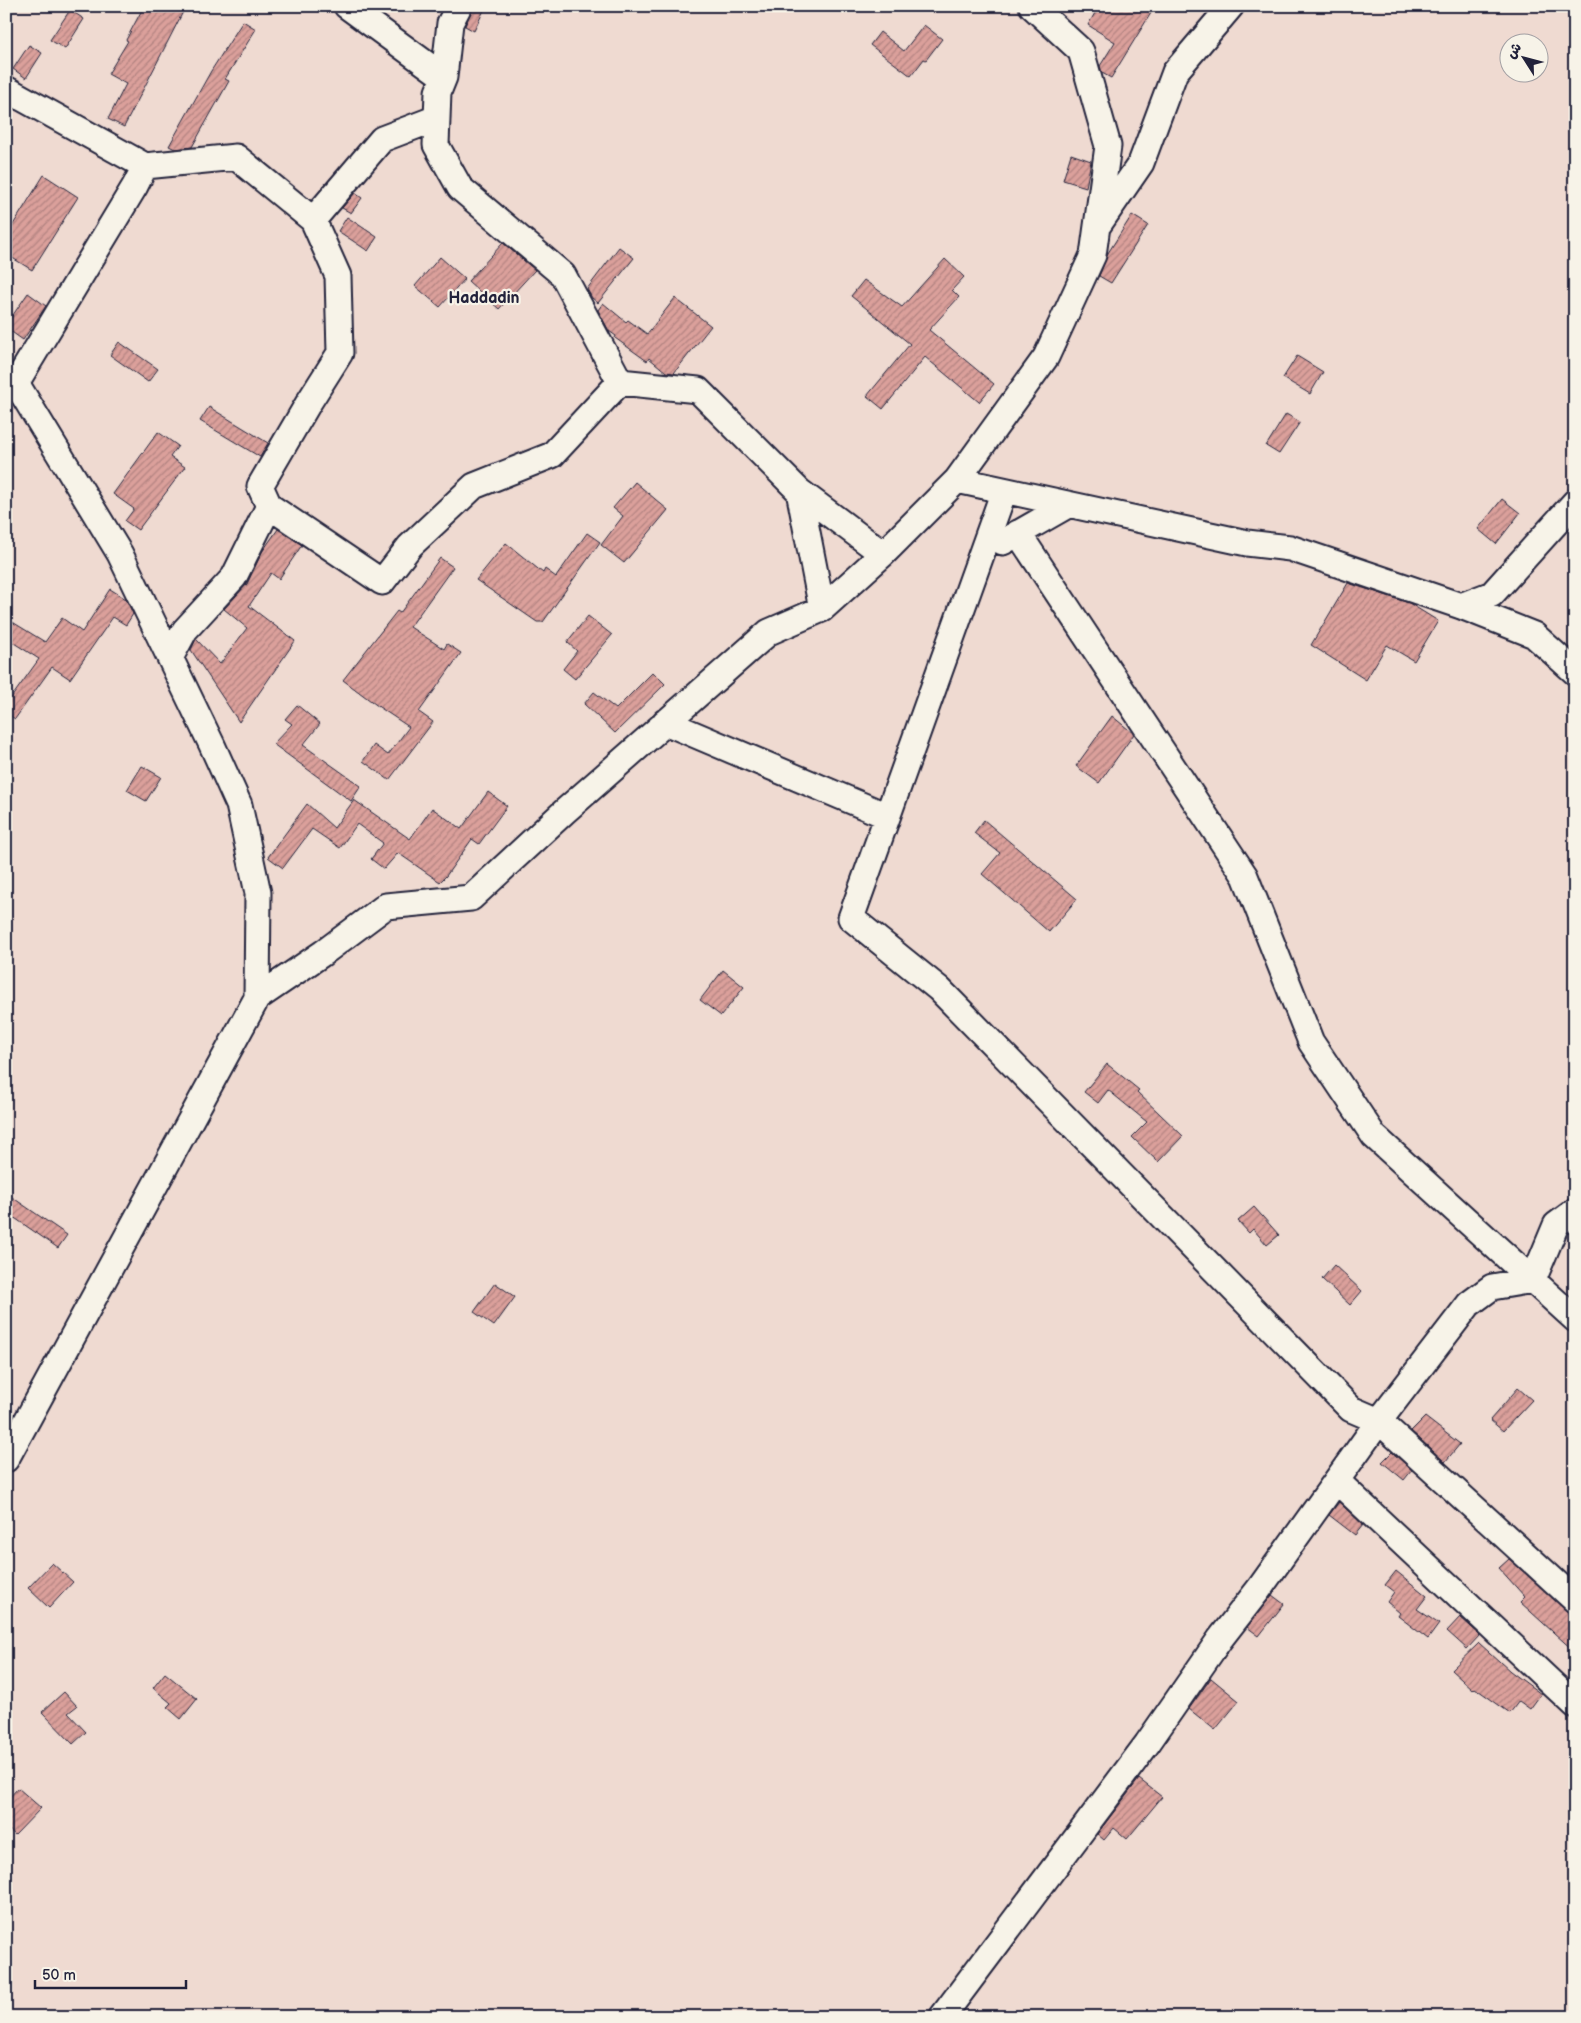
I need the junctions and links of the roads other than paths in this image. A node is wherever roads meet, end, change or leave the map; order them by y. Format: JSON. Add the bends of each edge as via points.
{"nodes":[{"id":1,"x":347,"y":6,"type":"edge"},
{"id":2,"x":459,"y":6,"type":"edge"},
{"id":3,"x":1032,"y":6,"type":"edge"},
{"id":4,"x":1231,"y":6,"type":"edge"},
{"id":5,"x":444,"y":77,"type":"junction"},
{"id":6,"x":6,"y":89,"type":"edge"},
{"id":7,"x":437,"y":118,"type":"junction"},
{"id":8,"x":145,"y":166,"type":"junction"},
{"id":9,"x":313,"y":220,"type":"junction"},
{"id":10,"x":1097,"y":227,"type":"junction"},
{"id":11,"x":620,"y":382,"type":"junction"},
{"id":12,"x":957,"y":480,"type":"junction"},
{"id":13,"x":1004,"y":490,"type":"junction"},
{"id":14,"x":799,"y":491,"type":"junction"},
{"id":15,"x":1575,"y":502,"type":"edge"},
{"id":16,"x":1068,"y":504,"type":"junction"},
{"id":17,"x":269,"y":506,"type":"junction"},
{"id":18,"x":1018,"y":533,"type":"junction"},
{"id":19,"x":883,"y":554,"type":"junction"},
{"id":20,"x":979,"y":556,"type":"junction"},
{"id":21,"x":1461,"y":606,"type":"junction"},
{"id":22,"x":822,"y":609,"type":"junction"},
{"id":23,"x":170,"y":658,"type":"junction"},
{"id":24,"x":1575,"y":672,"type":"edge"},
{"id":25,"x":665,"y":722,"type":"junction"},
{"id":26,"x":887,"y":816,"type":"junction"},
{"id":27,"x":257,"y":998,"type":"junction"},
{"id":28,"x":1575,"y":1212,"type":"edge"},
{"id":29,"x":1533,"y":1280,"type":"junction"},
{"id":30,"x":1575,"y":1319,"type":"edge"},
{"id":31,"x":1379,"y":1421,"type":"junction"},
{"id":32,"x":6,"y":1459,"type":"edge"},
{"id":33,"x":1337,"y":1481,"type":"junction"},
{"id":34,"x":1575,"y":1600,"type":"edge"},
{"id":35,"x":1575,"y":1705,"type":"edge"},
{"id":36,"x":942,"y":2017,"type":"edge"}],
"edges":[{"from":1,"to":5,"type":"street"},
{"from":2,"to":5,"type":"street","via":[[450,23]]},
{"from":3,"to":10,"type":"street","via":[[1081,51],[1108,146]]},
{"from":4,"to":10,"type":"street","via":[[1175,72],[1141,163]]},
{"from":5,"to":7,"type":"street","via":[[438,92]]},
{"from":6,"to":8,"type":"street"},
{"from":7,"to":9,"type":"street","via":[[382,139]]},
{"from":7,"to":11,"type":"street","via":[[436,145],[460,188],[563,275]]},
{"from":8,"to":9,"type":"street","via":[[236,157]]},
{"from":8,"to":23,"type":"street","via":[[16,383],[120,554]]},
{"from":9,"to":17,"type":"street","via":[[338,276],[340,353],[260,486]]},
{"from":10,"to":12,"type":"street","via":[[1093,255],[1046,357]]},
{"from":11,"to":14,"type":"street","via":[[698,390]]},
{"from":11,"to":17,"type":"street","via":[[552,455],[474,486],[410,546],[382,582]]},
{"from":12,"to":13,"type":"street"},
{"from":12,"to":19,"type":"street"},
{"from":13,"to":16,"type":"street"},
{"from":13,"to":20,"type":"street"},
{"from":14,"to":19,"type":"street"},
{"from":14,"to":22,"type":"street"},
{"from":15,"to":21,"type":"street","via":[[1492,594]]},
{"from":16,"to":18,"type":"street"},
{"from":16,"to":21,"type":"street","via":[[1247,543],[1290,548]]},
{"from":17,"to":23,"type":"street","via":[[234,577],[185,630]]},
{"from":18,"to":20,"type":"street"},
{"from":18,"to":29,"type":"street","via":[[1245,876],[1311,1042],[1374,1136]]},
{"from":19,"to":22,"type":"street"},
{"from":20,"to":26,"type":"street"},
{"from":21,"to":24,"type":"street","via":[[1534,635]]},
{"from":22,"to":25,"type":"street","via":[[769,632]]},
{"from":23,"to":27,"type":"street","via":[[238,805],[258,894]]},
{"from":25,"to":26,"type":"street"},
{"from":25,"to":27,"type":"street","via":[[471,898],[386,906]]},
{"from":26,"to":31,"type":"street","via":[[851,918],[939,989],[1351,1410]]},
{"from":27,"to":32,"type":"street"},
{"from":28,"to":29,"type":"street","via":[[1556,1225]]},
{"from":29,"to":30,"type":"street"},
{"from":29,"to":31,"type":"street","via":[[1492,1288],[1469,1304]]},
{"from":31,"to":33,"type":"street"},
{"from":31,"to":34,"type":"street"},
{"from":33,"to":35,"type":"street"},
{"from":33,"to":36,"type":"street","via":[[1141,1752]]}]}
